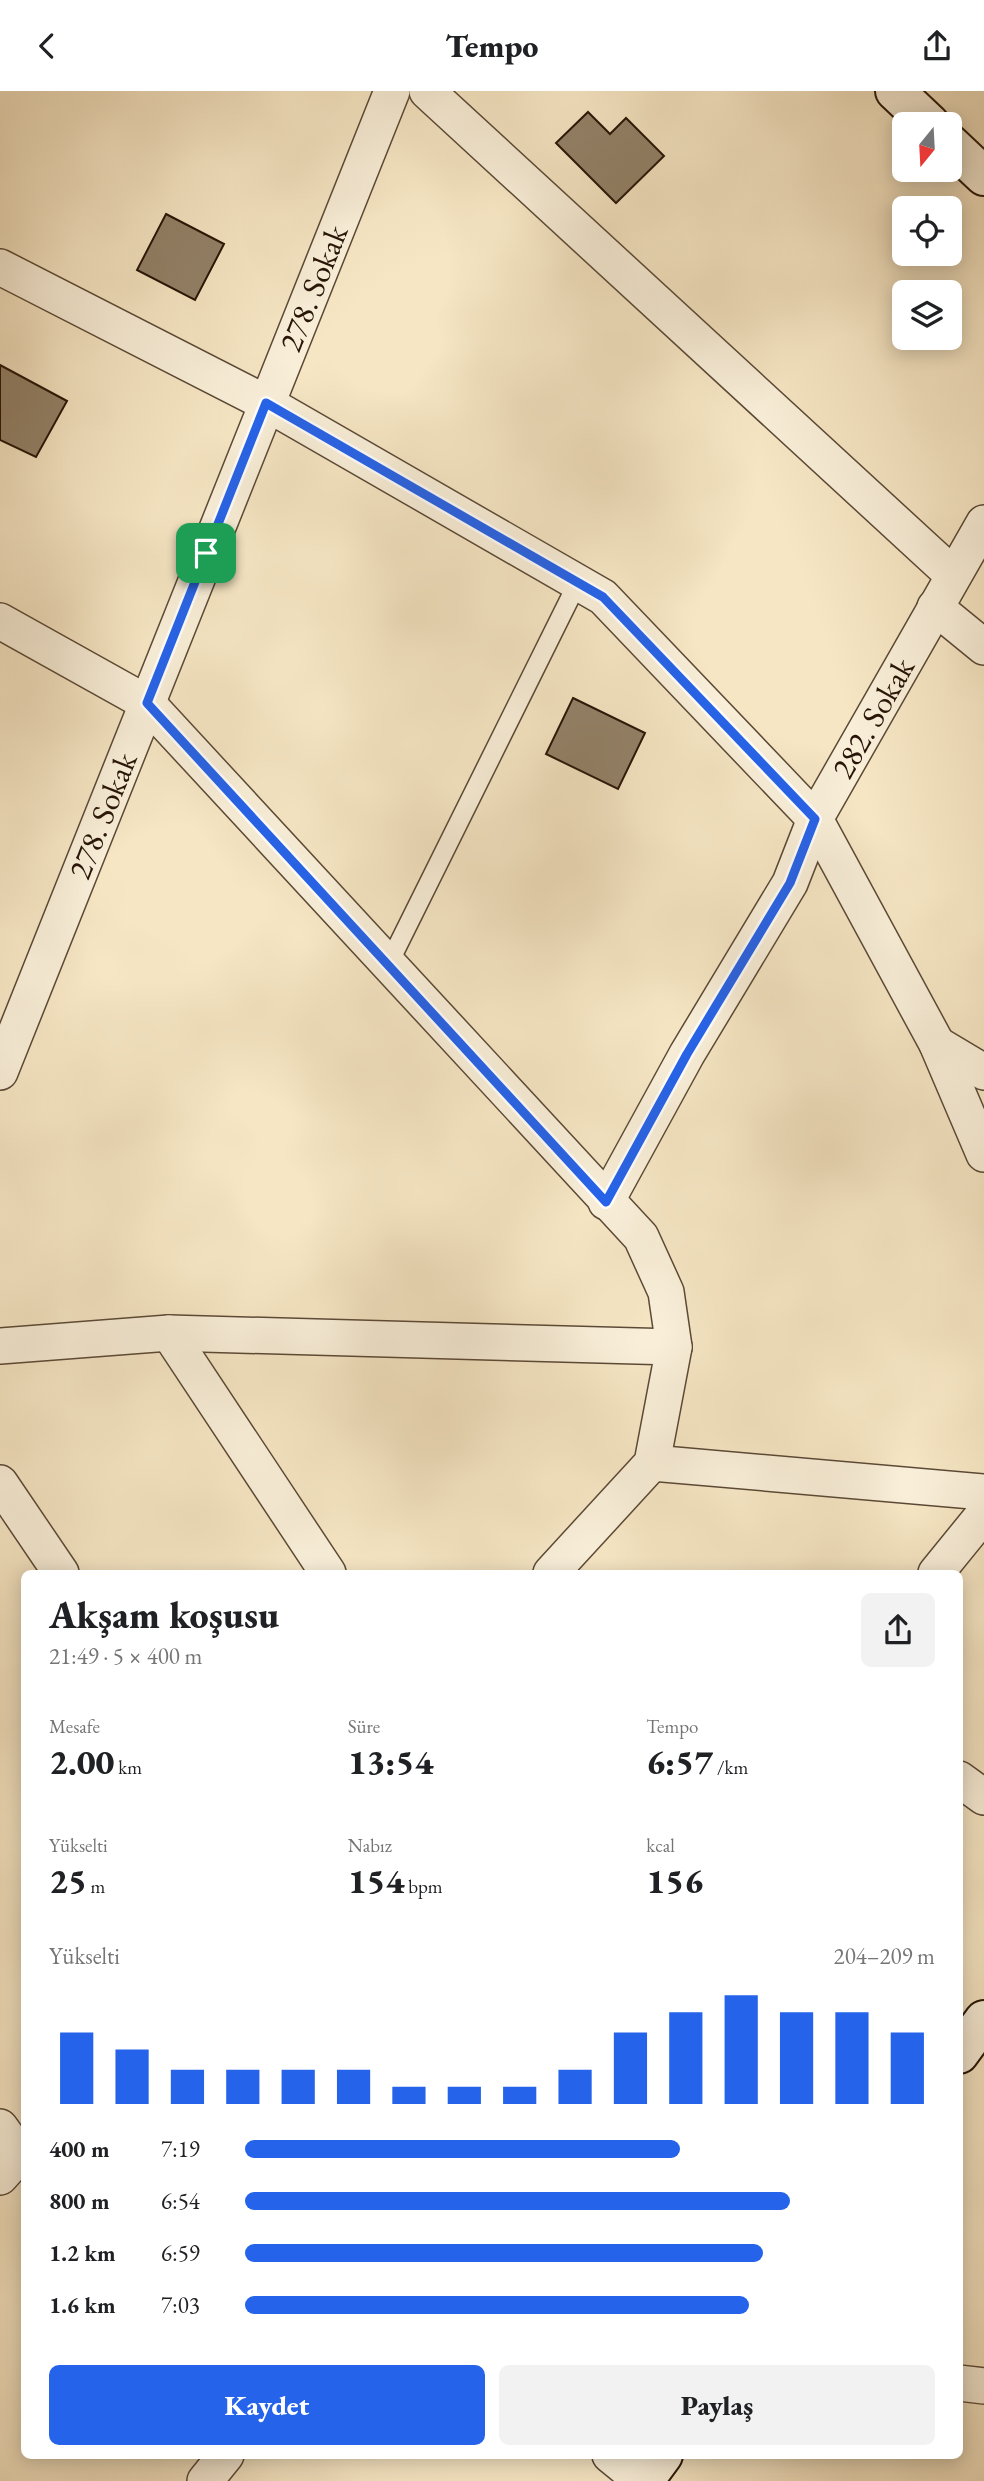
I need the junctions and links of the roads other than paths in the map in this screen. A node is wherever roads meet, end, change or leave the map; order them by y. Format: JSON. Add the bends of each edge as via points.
{"nodes":[{"id":1,"x":393,"y":91,"type":"edge"},
{"id":2,"x":427,"y":91,"type":"edge"},
{"id":3,"x":895,"y":91,"type":"edge"},
{"id":4,"x":917,"y":112,"type":"edge"},
{"id":5,"x":962,"y":155,"type":"edge"},
{"id":6,"x":984,"y":176,"type":"edge"},
{"id":7,"x":0,"y":267,"type":"edge"},
{"id":8,"x":266,"y":403,"type":"junction"},
{"id":9,"x":984,"y":523,"type":"edge"},
{"id":10,"x":953,"y":575,"type":"junction"},
{"id":11,"x":578,"y":582,"type":"junction"},
{"id":12,"x":935,"y":607,"type":"junction"},
{"id":13,"x":0,"y":621,"type":"edge"},
{"id":14,"x":984,"y":647,"type":"edge"},
{"id":15,"x":147,"y":703,"type":"junction"},
{"id":16,"x":815,"y":819,"type":"junction"},
{"id":17,"x":388,"y":965,"type":"junction"},
{"id":18,"x":937,"y":1044,"type":"junction"},
{"id":19,"x":4,"y":1051,"type":"edge"},
{"id":20,"x":984,"y":1072,"type":"edge"},
{"id":21,"x":984,"y":1154,"type":"edge"},
{"id":22,"x":606,"y":1202,"type":"junction"},
{"id":23,"x":169,"y":1333,"type":"junction"},
{"id":24,"x":0,"y":1346,"type":"edge"},
{"id":25,"x":674,"y":1347,"type":"junction"},
{"id":26,"x":652,"y":1463,"type":"junction"},
{"id":27,"x":0,"y":1483,"type":"edge"},
{"id":28,"x":984,"y":1492,"type":"edge"},
{"id":29,"x":984,"y":1514,"type":"edge"},
{"id":30,"x":59,"y":1570,"type":"edge"},
{"id":31,"x":326,"y":1570,"type":"edge"},
{"id":32,"x":554,"y":1570,"type":"edge"},
{"id":33,"x":938,"y":1570,"type":"edge"},
{"id":34,"x":963,"y":1782,"type":"edge"},
{"id":35,"x":984,"y":1797,"type":"edge"},
{"id":36,"x":0,"y":2127,"type":"edge"},
{"id":37,"x":15,"y":2161,"type":"edge"},
{"id":38,"x":963,"y":2383,"type":"edge"},
{"id":39,"x":984,"y":2386,"type":"edge"},
{"id":40,"x":223,"y":2459,"type":"edge"},
{"id":41,"x":615,"y":2459,"type":"edge"},
{"id":42,"x":660,"y":2459,"type":"edge"},
{"id":43,"x":205,"y":2481,"type":"edge"},
{"id":44,"x":643,"y":2481,"type":"edge"}],
"edges":[{"from":1,"to":8,"type":"street","name":"278. Sokak"},
{"from":2,"to":10,"type":"street"},
{"from":3,"to":4,"type":"main road"},
{"from":5,"to":6,"type":"main road"},
{"from":7,"to":8,"type":"street","name":"282. Sokak"},
{"from":8,"to":11,"type":"street","name":"282. Sokak"},
{"from":8,"to":15,"type":"street","name":"278. Sokak"},
{"from":9,"to":10,"type":"street","name":"282. Sokak"},
{"from":10,"to":12,"type":"street","name":"282. Sokak"},
{"from":11,"to":16,"type":"street","name":"282. Sokak","via":[[603,597]]},
{"from":11,"to":17,"type":"lane"},
{"from":12,"to":14,"type":"street"},
{"from":12,"to":16,"type":"street","name":"282. Sokak"},
{"from":13,"to":15,"type":"street"},
{"from":15,"to":17,"type":"street"},
{"from":15,"to":19,"type":"street","name":"278. Sokak"},
{"from":16,"to":18,"type":"street"},
{"from":16,"to":22,"type":"street","via":[[790,883],[687,1054]]},
{"from":17,"to":22,"type":"street"},
{"from":18,"to":20,"type":"street"},
{"from":18,"to":21,"type":"street"},
{"from":22,"to":25,"type":"street","via":[[650,1252],[666,1292]]},
{"from":23,"to":24,"type":"street"},
{"from":23,"to":25,"type":"street"},
{"from":23,"to":31,"type":"street"},
{"from":25,"to":26,"type":"street"},
{"from":26,"to":28,"type":"street"},
{"from":26,"to":32,"type":"street"},
{"from":27,"to":30,"type":"street"},
{"from":29,"to":33,"type":"street"},
{"from":34,"to":35,"type":"street"},
{"from":36,"to":37,"type":"street"},
{"from":38,"to":39,"type":"street"},
{"from":40,"to":43,"type":"street"},
{"from":41,"to":44,"type":"street"},
{"from":42,"to":44,"type":"main road"}]}
